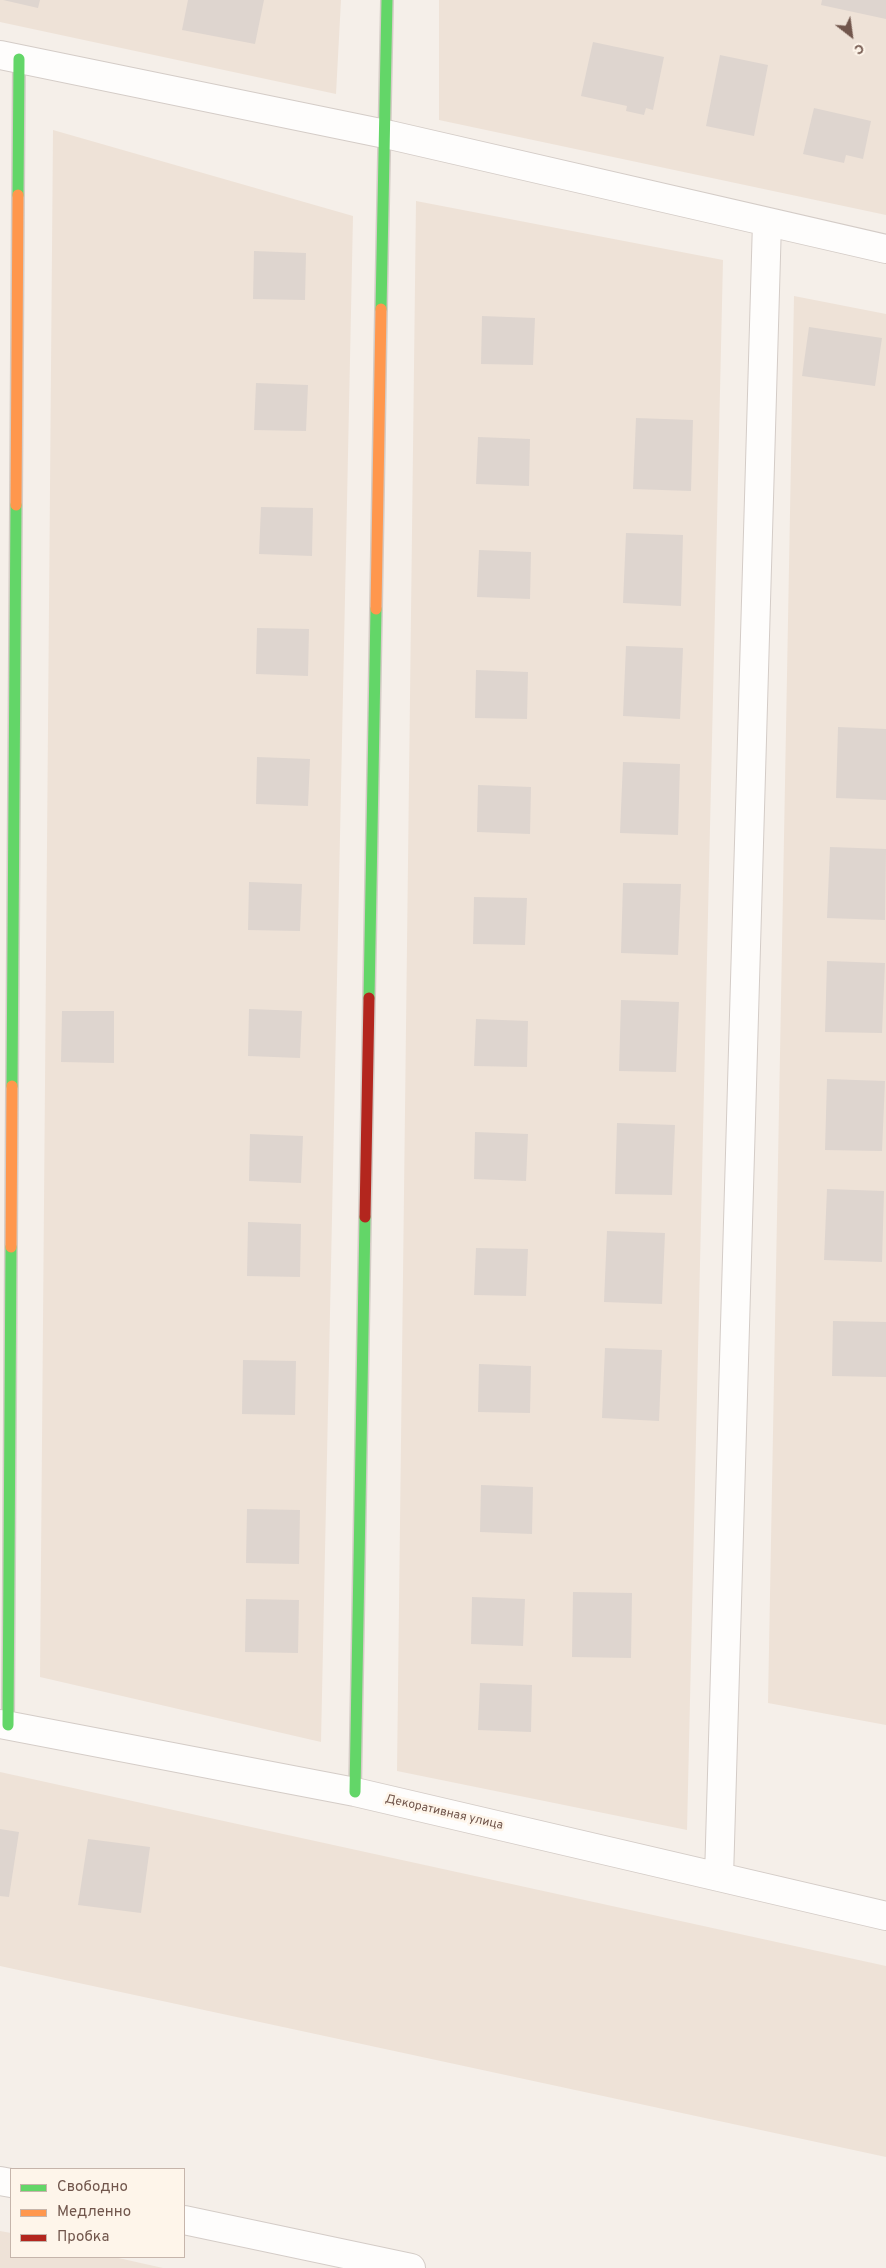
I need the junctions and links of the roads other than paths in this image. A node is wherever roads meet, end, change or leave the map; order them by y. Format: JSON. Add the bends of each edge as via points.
{"nodes":[{"id":1,"x":387,"y":0,"type":"edge"},
{"id":2,"x":9,"y":57,"type":"edge"},
{"id":3,"x":385,"y":134,"type":"junction"},
{"id":4,"x":767,"y":222,"type":"junction"},
{"id":5,"x":886,"y":249,"type":"edge"},
{"id":6,"x":4,"y":1724,"type":"edge"},
{"id":7,"x":355,"y":1792,"type":"junction"},
{"id":8,"x":719,"y":1877,"type":"junction"},
{"id":9,"x":886,"y":1916,"type":"edge"},
{"id":10,"x":185,"y":2220,"type":"edge"},
{"id":11,"x":370,"y":2264,"type":"edge"},
{"id":12,"x":411,"y":2268,"type":"edge"}],
"edges":[{"from":1,"to":3,"type":"street"},
{"from":2,"to":3,"type":"street"},
{"from":2,"to":6,"type":"street"},
{"from":3,"to":4,"type":"street"},
{"from":3,"to":7,"type":"street"},
{"from":4,"to":5,"type":"street"},
{"from":4,"to":8,"type":"street"},
{"from":6,"to":7,"type":"street","name":"Декоративная улица"},
{"from":7,"to":8,"type":"street","name":"Декоративная улица"},
{"from":8,"to":9,"type":"street","name":"Декоративная улица"},
{"from":10,"to":11,"type":"street"},
{"from":11,"to":12,"type":"street"}]}
